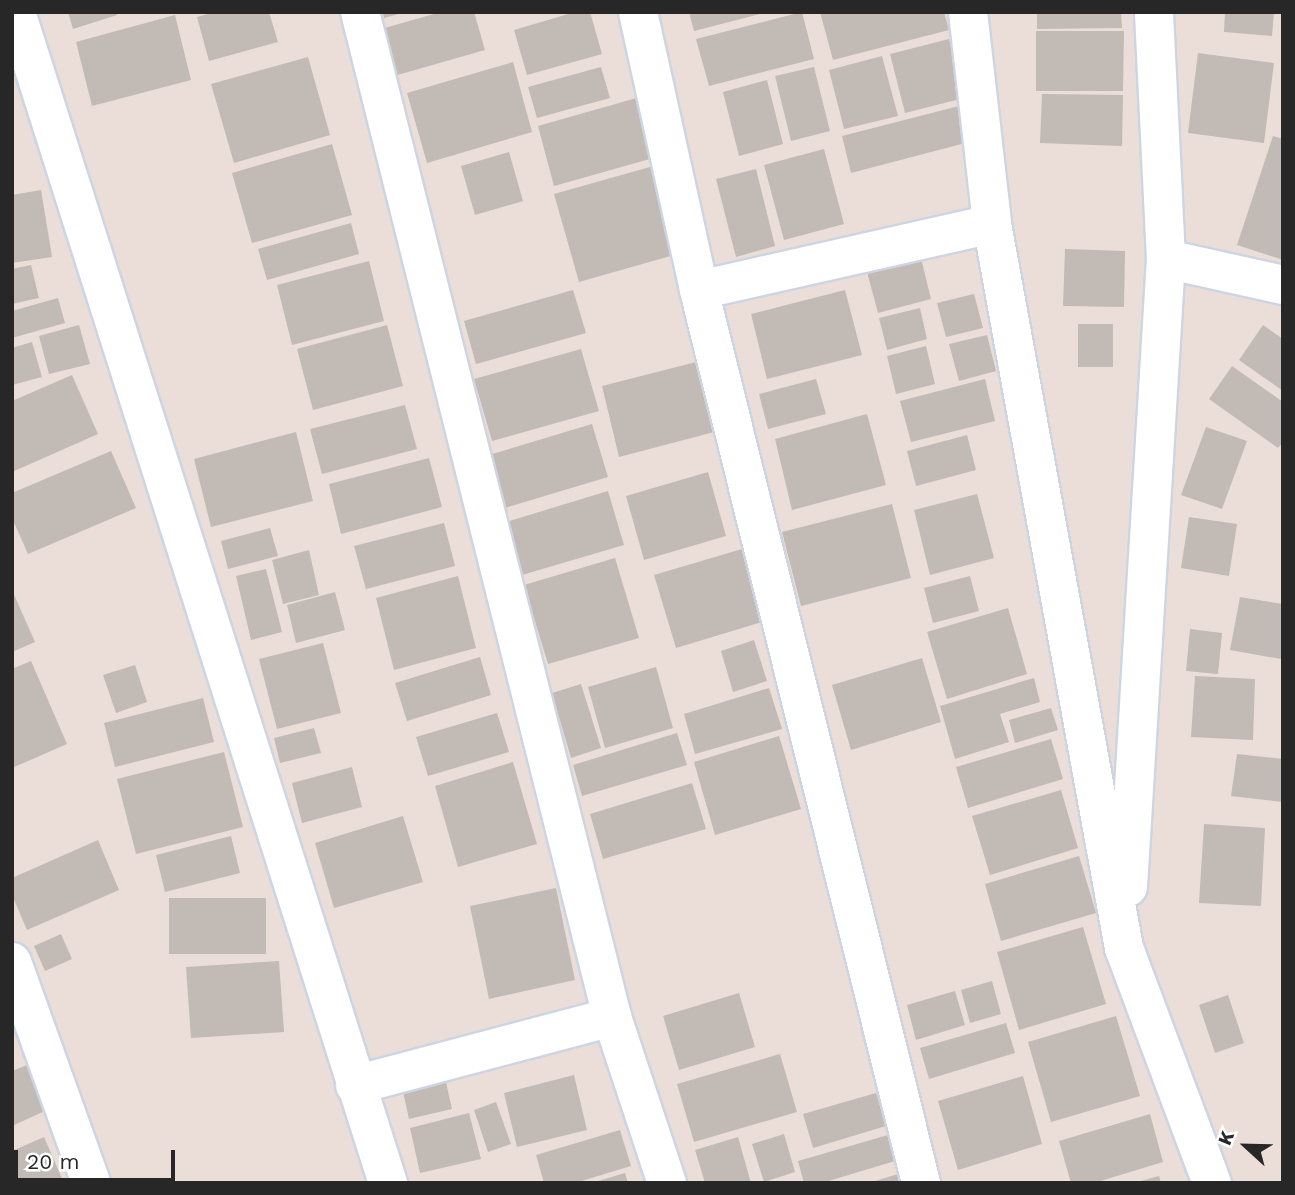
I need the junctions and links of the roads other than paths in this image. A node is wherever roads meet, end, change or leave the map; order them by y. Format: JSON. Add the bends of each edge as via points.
{"nodes":[{"id":1,"x":16,"y":12,"type":"edge"},
{"id":2,"x":360,"y":12,"type":"edge"},
{"id":3,"x":638,"y":12,"type":"edge"},
{"id":4,"x":968,"y":12,"type":"edge"},
{"id":5,"x":1154,"y":12,"type":"edge"},
{"id":6,"x":992,"y":224,"type":"junction"},
{"id":7,"x":1166,"y":259,"type":"junction"},
{"id":8,"x":1283,"y":285,"type":"edge"},
{"id":9,"x":699,"y":290,"type":"junction"},
{"id":10,"x":1124,"y":948,"type":"junction"},
{"id":11,"x":12,"y":962,"type":"edge"},
{"id":12,"x":612,"y":1017,"type":"junction"},
{"id":13,"x":355,"y":1085,"type":"junction"},
{"id":14,"x":91,"y":1183,"type":"edge"},
{"id":15,"x":388,"y":1183,"type":"edge"},
{"id":16,"x":667,"y":1183,"type":"edge"},
{"id":17,"x":921,"y":1183,"type":"edge"},
{"id":18,"x":1212,"y":1183,"type":"edge"}],
"edges":[{"from":1,"to":13,"type":"street"},
{"from":2,"to":12,"type":"street"},
{"from":3,"to":9,"type":"street"},
{"from":4,"to":6,"type":"street"},
{"from":5,"to":7,"type":"street"},
{"from":6,"to":9,"type":"street"},
{"from":6,"to":10,"type":"street"},
{"from":7,"to":8,"type":"street"},
{"from":7,"to":10,"type":"street"},
{"from":9,"to":17,"type":"street"},
{"from":10,"to":18,"type":"street"},
{"from":11,"to":14,"type":"street"},
{"from":12,"to":13,"type":"street"},
{"from":12,"to":16,"type":"street"},
{"from":13,"to":15,"type":"street"}]}
